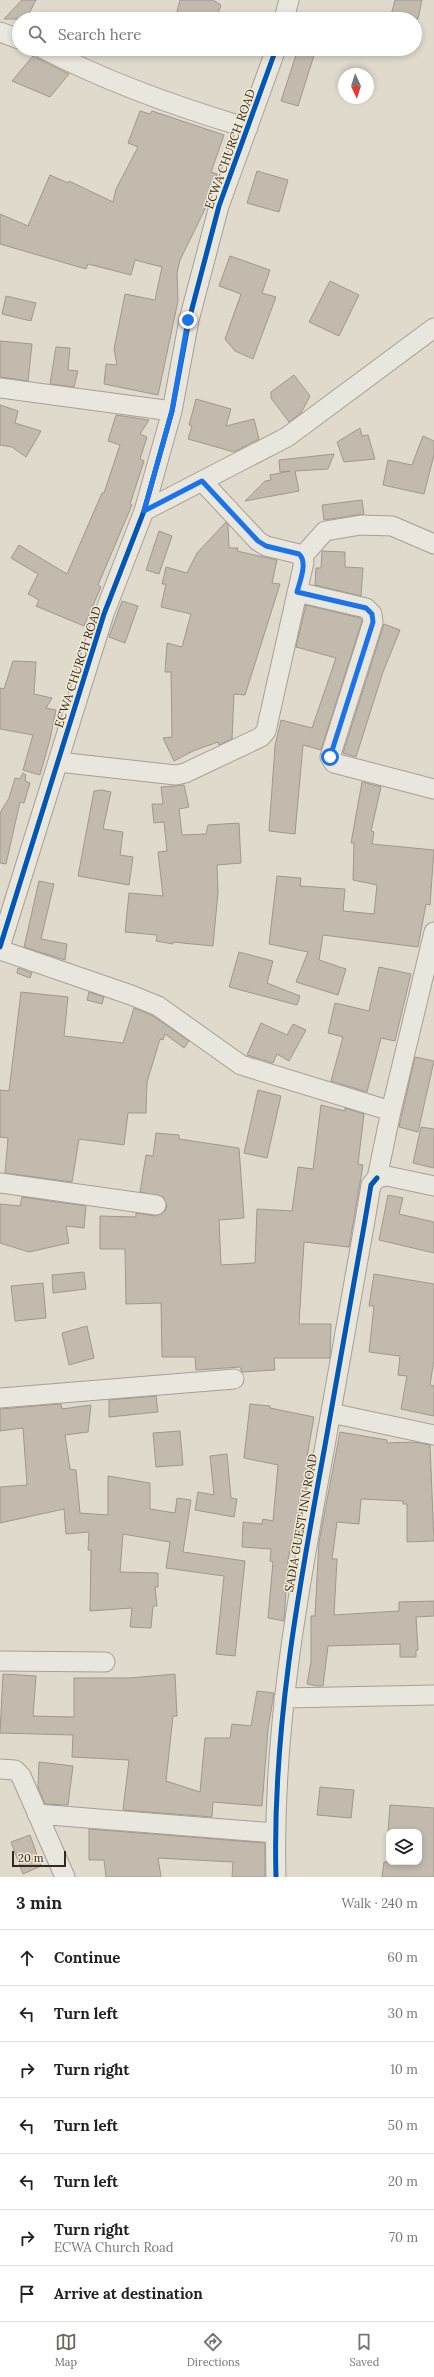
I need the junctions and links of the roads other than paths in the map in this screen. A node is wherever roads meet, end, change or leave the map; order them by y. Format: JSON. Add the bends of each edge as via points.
{"nodes":[{"id":1,"x":289,"y":0,"type":"edge"},
{"id":2,"x":286,"y":12,"type":"edge"},
{"id":3,"x":0,"y":32,"type":"edge"},
{"id":4,"x":12,"y":36,"type":"edge"},
{"id":5,"x":58,"y":56,"type":"edge"},
{"id":6,"x":274,"y":56,"type":"edge"},
{"id":7,"x":248,"y":128,"type":"junction"},
{"id":8,"x":434,"y":328,"type":"edge"},
{"id":9,"x":0,"y":388,"type":"edge"},
{"id":10,"x":172,"y":411,"type":"junction"},
{"id":11,"x":202,"y":481,"type":"junction"},
{"id":12,"x":144,"y":511,"type":"junction"},
{"id":13,"x":434,"y":544,"type":"edge"},
{"id":14,"x":302,"y":557,"type":"junction"},
{"id":15,"x":297,"y":592,"type":"junction"},
{"id":16,"x":58,"y":762,"type":"junction"},
{"id":17,"x":434,"y":789,"type":"edge"},
{"id":18,"x":434,"y":932,"type":"edge"},
{"id":19,"x":1,"y":941,"type":"edge"},
{"id":20,"x":391,"y":1111,"type":"junction"},
{"id":21,"x":377,"y":1178,"type":"junction"},
{"id":22,"x":0,"y":1183,"type":"edge"},
{"id":23,"x":434,"y":1186,"type":"edge"},
{"id":24,"x":156,"y":1205,"type":"dead end"},
{"id":25,"x":234,"y":1379,"type":"dead end"},
{"id":26,"x":0,"y":1398,"type":"edge"},
{"id":27,"x":331,"y":1413,"type":"junction"},
{"id":28,"x":434,"y":1435,"type":"edge"},
{"id":29,"x":0,"y":1661,"type":"edge"},
{"id":30,"x":105,"y":1662,"type":"dead end"},
{"id":31,"x":434,"y":1695,"type":"edge"},
{"id":32,"x":284,"y":1698,"type":"junction"},
{"id":33,"x":0,"y":1769,"type":"edge"},
{"id":34,"x":36,"y":1814,"type":"junction"},
{"id":35,"x":275,"y":1833,"type":"junction"},
{"id":36,"x":65,"y":1877,"type":"edge"},
{"id":37,"x":276,"y":1877,"type":"edge"}],
"edges":[{"from":1,"to":2,"type":"street"},
{"from":3,"to":4,"type":"street"},
{"from":5,"to":7,"type":"street","via":[[87,71],[182,108]]},
{"from":6,"to":7,"type":"street","name":"ECWA CHURCH ROAD"},
{"from":7,"to":10,"type":"street","name":"ECWA CHURCH ROAD","via":[[219,206],[195,297]]},
{"from":8,"to":11,"type":"street","via":[[287,437]]},
{"from":9,"to":10,"type":"street"},
{"from":10,"to":12,"type":"street","name":"ECWA CHURCH ROAD"},
{"from":11,"to":12,"type":"street"},
{"from":11,"to":14,"type":"street","via":[[258,541]]},
{"from":12,"to":16,"type":"street","name":"ECWA CHURCH ROAD","via":[[104,614]]},
{"from":13,"to":14,"type":"street","via":[[392,526],[361,525],[325,531]]},
{"from":14,"to":15,"type":"street","via":[[304,562]]},
{"from":15,"to":16,"type":"street","via":[[266,731],[261,737],[176,775]]},
{"from":15,"to":17,"type":"street","via":[[366,608],[372,614],[373,622],[330,757],[334,763]]},
{"from":16,"to":19,"type":"street","name":"ECWA CHURCH ROAD"},
{"from":18,"to":20,"type":"street","name":"SADIA GUEST INN ROAD"},
{"from":19,"to":20,"type":"street","via":[[158,1006],[241,1065]]},
{"from":20,"to":21,"type":"street","name":"SADIA GUEST INN ROAD"},
{"from":21,"to":23,"type":"street","via":[[387,1176]]},
{"from":21,"to":27,"type":"street","name":"SADIA GUEST INN ROAD","via":[[371,1185]]},
{"from":22,"to":24,"type":"street"},
{"from":25,"to":26,"type":"street"},
{"from":27,"to":28,"type":"street"},
{"from":27,"to":32,"type":"street","name":"SADIA GUEST INN ROAD"},
{"from":29,"to":30,"type":"street"},
{"from":31,"to":32,"type":"street"},
{"from":32,"to":35,"type":"street","name":"SADIA GUEST INN ROAD"},
{"from":33,"to":34,"type":"street","via":[[15,1770],[21,1776]]},
{"from":34,"to":35,"type":"street"},
{"from":34,"to":36,"type":"street"},
{"from":35,"to":37,"type":"street","name":"SADIA GUEST INN ROAD"}]}
